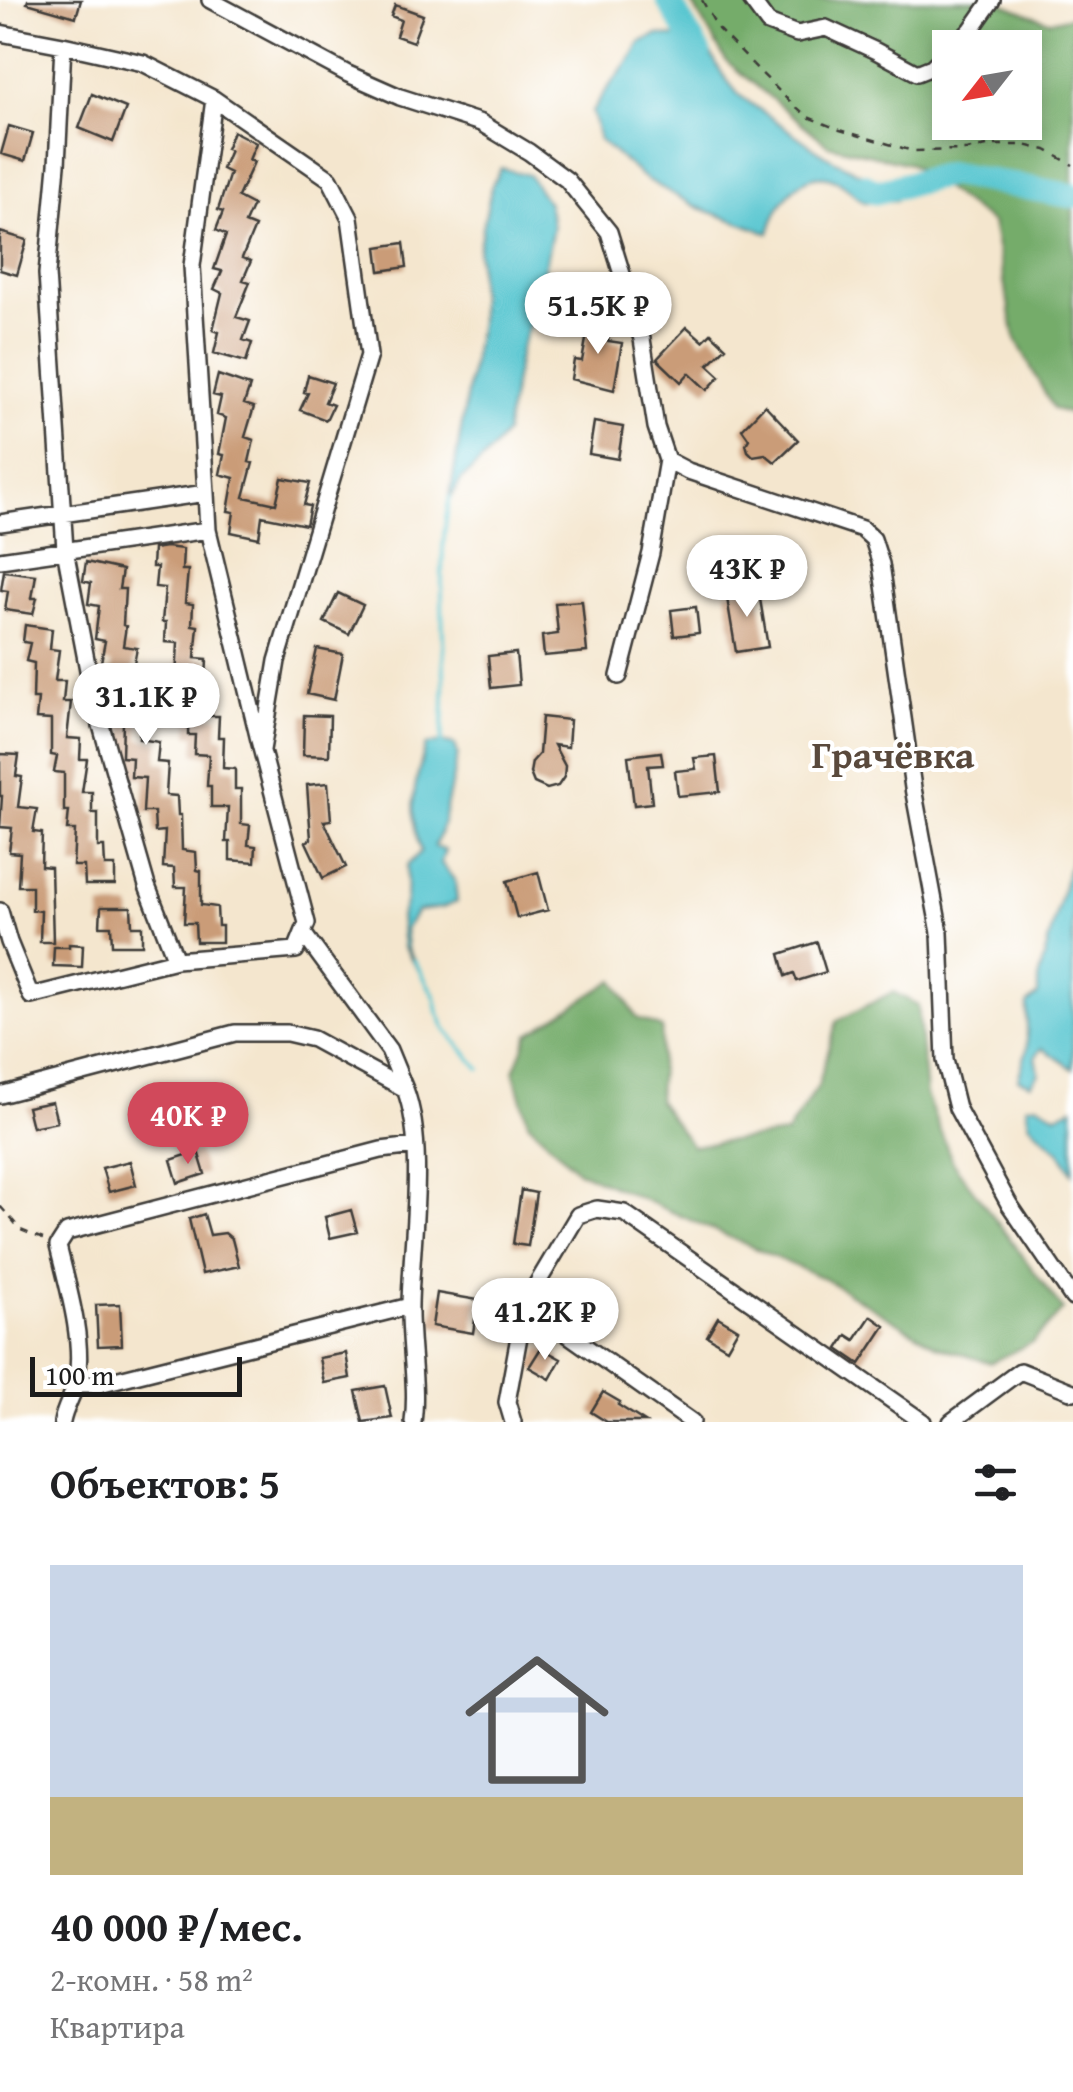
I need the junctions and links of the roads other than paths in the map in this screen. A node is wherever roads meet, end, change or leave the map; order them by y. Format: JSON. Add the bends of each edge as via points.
{"nodes":[{"id":1,"x":210,"y":0,"type":"edge"},
{"id":2,"x":750,"y":0,"type":"edge"},
{"id":3,"x":992,"y":0,"type":"edge"},
{"id":4,"x":970,"y":30,"type":"edge"},
{"id":5,"x":0,"y":33,"type":"edge"},
{"id":6,"x":63,"y":44,"type":"junction"},
{"id":7,"x":932,"y":67,"type":"edge"},
{"id":8,"x":214,"y":99,"type":"junction"},
{"id":9,"x":667,"y":460,"type":"junction"},
{"id":10,"x":206,"y":493,"type":"junction"},
{"id":11,"x":61,"y":513,"type":"junction"},
{"id":12,"x":0,"y":523,"type":"edge"},
{"id":13,"x":208,"y":530,"type":"junction"},
{"id":14,"x":65,"y":550,"type":"junction"},
{"id":15,"x":0,"y":560,"type":"edge"},
{"id":16,"x":619,"y":676,"type":"dead end"},
{"id":17,"x":262,"y":750,"type":"junction"},
{"id":18,"x":0,"y":911,"type":"edge"},
{"id":19,"x":303,"y":933,"type":"junction"},
{"id":20,"x":176,"y":960,"type":"junction"},
{"id":21,"x":405,"y":1089,"type":"junction"},
{"id":22,"x":0,"y":1095,"type":"edge"},
{"id":23,"x":415,"y":1146,"type":"junction"},
{"id":24,"x":1073,"y":1298,"type":"edge"},
{"id":25,"x":525,"y":1304,"type":"junction"},
{"id":26,"x":410,"y":1306,"type":"junction"},
{"id":27,"x":76,"y":1384,"type":"junction"},
{"id":28,"x":1073,"y":1392,"type":"edge"},
{"id":29,"x":62,"y":1422,"type":"edge"},
{"id":30,"x":413,"y":1422,"type":"edge"},
{"id":31,"x":514,"y":1422,"type":"edge"},
{"id":32,"x":692,"y":1422,"type":"edge"},
{"id":33,"x":924,"y":1422,"type":"edge"},
{"id":34,"x":951,"y":1422,"type":"edge"}],
"edges":[{"from":1,"to":9,"type":"street","via":[[400,98],[481,124],[567,180],[609,232],[642,339]]},
{"from":2,"to":7,"type":"street","via":[[768,23],[797,34],[826,28],[916,73]]},
{"from":3,"to":4,"type":"street"},
{"from":5,"to":6,"type":"street"},
{"from":6,"to":8,"type":"street","via":[[142,64]]},
{"from":6,"to":11,"type":"street","via":[[48,274]]},
{"from":8,"to":10,"type":"street","via":[[192,266]]},
{"from":8,"to":17,"type":"street","via":[[330,180],[350,218],[369,355],[276,661]]},
{"from":9,"to":16,"type":"street"},
{"from":9,"to":24,"type":"street","via":[[862,529],[873,539],[940,933],[945,1060],[957,1108],[1009,1204]]},
{"from":10,"to":11,"type":"street"},
{"from":10,"to":13,"type":"street"},
{"from":11,"to":12,"type":"street"},
{"from":11,"to":14,"type":"street"},
{"from":13,"to":14,"type":"street"},
{"from":13,"to":17,"type":"street"},
{"from":14,"to":15,"type":"street"},
{"from":14,"to":20,"type":"street","via":[[94,701],[147,886]]},
{"from":17,"to":19,"type":"street","via":[[308,923]]},
{"from":18,"to":20,"type":"street","via":[[31,996]]},
{"from":19,"to":20,"type":"street","via":[[296,950]]},
{"from":19,"to":21,"type":"street","via":[[389,1050]]},
{"from":21,"to":22,"type":"street","via":[[313,1039],[235,1033]]},
{"from":21,"to":23,"type":"street"},
{"from":23,"to":26,"type":"street"},
{"from":23,"to":27,"type":"street","via":[[67,1232],[58,1246],[75,1318]]},
{"from":25,"to":31,"type":"street","via":[[507,1402]]},
{"from":25,"to":32,"type":"street"},
{"from":25,"to":33,"type":"street","via":[[578,1215],[624,1212]]},
{"from":26,"to":27,"type":"street","via":[[99,1384]]},
{"from":26,"to":30,"type":"street"},
{"from":27,"to":29,"type":"street"},
{"from":28,"to":34,"type":"street","via":[[1020,1370]]}]}
